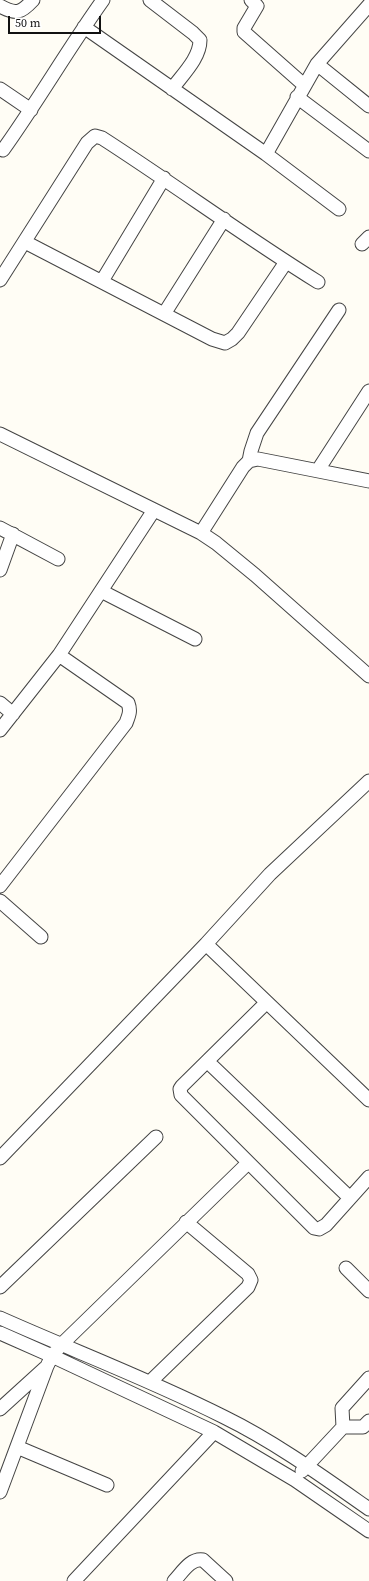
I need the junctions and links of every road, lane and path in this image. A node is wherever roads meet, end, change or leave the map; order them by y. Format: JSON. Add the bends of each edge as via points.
{"nodes":[{"id":1,"x":33,"y":0,"type":"edge"},
{"id":2,"x":103,"y":0,"type":"edge"},
{"id":3,"x":150,"y":0,"type":"edge"},
{"id":4,"x":251,"y":0,"type":"edge"},
{"id":5,"x":0,"y":6,"type":"edge"},
{"id":6,"x":366,"y":13,"type":"edge"},
{"id":7,"x":84,"y":27,"type":"junction"},
{"id":8,"x":317,"y":64,"type":"junction"},
{"id":9,"x":304,"y":85,"type":"junction"},
{"id":10,"x":172,"y":88,"type":"junction"},
{"id":11,"x":0,"y":89,"type":"edge"},
{"id":12,"x":297,"y":97,"type":"junction"},
{"id":13,"x":369,"y":106,"type":"edge"},
{"id":14,"x":31,"y":110,"type":"junction"},
{"id":15,"x":3,"y":150,"type":"dead end"},
{"id":16,"x":369,"y":151,"type":"edge"},
{"id":17,"x":266,"y":154,"type":"junction"},
{"id":18,"x":164,"y":178,"type":"junction"},
{"id":19,"x":339,"y":210,"type":"dead end"},
{"id":20,"x":224,"y":219,"type":"junction"},
{"id":21,"x":25,"y":242,"type":"junction"},
{"id":22,"x":286,"y":262,"type":"junction"},
{"id":23,"x":0,"y":280,"type":"edge"},
{"id":24,"x":102,"y":281,"type":"junction"},
{"id":25,"x":318,"y":282,"type":"dead end"},
{"id":26,"x":339,"y":310,"type":"dead end"},
{"id":27,"x":164,"y":314,"type":"junction"},
{"id":28,"x":369,"y":391,"type":"edge"},
{"id":29,"x":0,"y":434,"type":"edge"},
{"id":30,"x":249,"y":461,"type":"junction"},
{"id":31,"x":318,"y":470,"type":"junction"},
{"id":32,"x":369,"y":481,"type":"edge"},
{"id":33,"x":154,"y":510,"type":"junction"},
{"id":34,"x":0,"y":528,"type":"edge"},
{"id":35,"x":201,"y":533,"type":"junction"},
{"id":36,"x":13,"y":534,"type":"junction"},
{"id":37,"x":58,"y":559,"type":"dead end"},
{"id":38,"x":0,"y":570,"type":"edge"},
{"id":39,"x":101,"y":591,"type":"junction"},
{"id":40,"x":195,"y":639,"type":"dead end"},
{"id":41,"x":59,"y":654,"type":"junction"},
{"id":42,"x":369,"y":676,"type":"edge"},
{"id":43,"x":0,"y":703,"type":"edge"},
{"id":44,"x":13,"y":714,"type":"junction"},
{"id":45,"x":0,"y":730,"type":"edge"},
{"id":46,"x":369,"y":781,"type":"edge"},
{"id":47,"x":0,"y":886,"type":"edge"},
{"id":48,"x":0,"y":901,"type":"edge"},
{"id":49,"x":41,"y":937,"type":"dead end"},
{"id":50,"x":206,"y":944,"type":"junction"},
{"id":51,"x":266,"y":1003,"type":"junction"},
{"id":52,"x":208,"y":1062,"type":"junction"},
{"id":53,"x":369,"y":1100,"type":"edge"},
{"id":54,"x":156,"y":1137,"type":"dead end"},
{"id":55,"x":0,"y":1158,"type":"edge"},
{"id":56,"x":248,"y":1163,"type":"junction"},
{"id":57,"x":369,"y":1177,"type":"edge"},
{"id":58,"x":350,"y":1198,"type":"junction"},
{"id":59,"x":186,"y":1222,"type":"junction"},
{"id":60,"x":346,"y":1268,"type":"dead end"},
{"id":61,"x":0,"y":1287,"type":"edge"},
{"id":62,"x":369,"y":1291,"type":"edge"},
{"id":63,"x":0,"y":1318,"type":"edge"},
{"id":64,"x":0,"y":1334,"type":"edge"},
{"id":65,"x":61,"y":1345,"type":"junction"},
{"id":66,"x":49,"y":1361,"type":"junction"},
{"id":67,"x":369,"y":1378,"type":"edge"},
{"id":68,"x":150,"y":1382,"type":"junction"},
{"id":69,"x":0,"y":1409,"type":"edge"},
{"id":70,"x":369,"y":1421,"type":"edge"},
{"id":71,"x":343,"y":1427,"type":"junction"},
{"id":72,"x":214,"y":1432,"type":"junction"},
{"id":73,"x":17,"y":1447,"type":"junction"},
{"id":74,"x":307,"y":1465,"type":"junction"},
{"id":75,"x":295,"y":1480,"type":"junction"},
{"id":76,"x":107,"y":1485,"type":"dead end"},
{"id":77,"x":0,"y":1492,"type":"edge"},
{"id":78,"x":369,"y":1509,"type":"edge"},
{"id":79,"x":369,"y":1531,"type":"edge"},
{"id":80,"x":74,"y":1581,"type":"edge"},
{"id":81,"x":174,"y":1581,"type":"edge"},
{"id":82,"x":226,"y":1581,"type":"edge"}],
"edges":[{"from":1,"to":5,"type":"street","via":[[23,10],[16,12]]},
{"from":2,"to":7,"type":"street"},
{"from":3,"to":10,"type":"street","via":[[200,40],[197,55]]},
{"from":4,"to":9,"type":"street","via":[[257,6],[244,32]]},
{"from":6,"to":8,"type":"street"},
{"from":7,"to":10,"type":"street"},
{"from":7,"to":14,"type":"street"},
{"from":8,"to":9,"type":"street"},
{"from":8,"to":13,"type":"street"},
{"from":9,"to":12,"type":"street"},
{"from":10,"to":17,"type":"street"},
{"from":11,"to":14,"type":"street"},
{"from":12,"to":16,"type":"street"},
{"from":12,"to":17,"type":"street"},
{"from":14,"to":15,"type":"street"},
{"from":17,"to":19,"type":"street"},
{"from":18,"to":20,"type":"street"},
{"from":18,"to":21,"type":"street","via":[[95,136],[87,144]]},
{"from":18,"to":24,"type":"street"},
{"from":20,"to":22,"type":"street"},
{"from":20,"to":27,"type":"street"},
{"from":21,"to":23,"type":"street"},
{"from":21,"to":24,"type":"street"},
{"from":22,"to":25,"type":"street"},
{"from":22,"to":27,"type":"street","via":[[238,333],[226,343],[212,339]]},
{"from":24,"to":27,"type":"street"},
{"from":26,"to":30,"type":"street","via":[[258,434]]},
{"from":28,"to":31,"type":"street"},
{"from":29,"to":33,"type":"street"},
{"from":30,"to":31,"type":"street","via":[[258,459]]},
{"from":30,"to":35,"type":"street","via":[[243,466]]},
{"from":31,"to":32,"type":"street"},
{"from":33,"to":35,"type":"street"},
{"from":33,"to":39,"type":"street"},
{"from":34,"to":36,"type":"street"},
{"from":35,"to":42,"type":"street","via":[[256,575]]},
{"from":36,"to":37,"type":"street"},
{"from":36,"to":38,"type":"street"},
{"from":39,"to":40,"type":"street"},
{"from":39,"to":41,"type":"street"},
{"from":41,"to":44,"type":"street"},
{"from":41,"to":47,"type":"street","via":[[128,704],[129,714],[126,723]]},
{"from":43,"to":44,"type":"street"},
{"from":44,"to":45,"type":"street"},
{"from":46,"to":50,"type":"street","via":[[270,874]]},
{"from":48,"to":49,"type":"street"},
{"from":50,"to":51,"type":"street"},
{"from":50,"to":55,"type":"street"},
{"from":51,"to":52,"type":"street"},
{"from":51,"to":53,"type":"street"},
{"from":52,"to":56,"type":"street","via":[[182,1086],[181,1095]]},
{"from":52,"to":58,"type":"street"},
{"from":54,"to":61,"type":"street"},
{"from":56,"to":58,"type":"street","via":[[314,1228],[319,1229],[326,1225]]},
{"from":56,"to":59,"type":"street"},
{"from":57,"to":58,"type":"street"},
{"from":59,"to":65,"type":"street"},
{"from":59,"to":68,"type":"street","via":[[248,1274],[251,1280],[248,1287]]},
{"from":60,"to":62,"type":"street"},
{"from":63,"to":65,"type":"street"},
{"from":64,"to":66,"type":"street"},
{"from":65,"to":66,"type":"street"},
{"from":65,"to":68,"type":"street"},
{"from":66,"to":69,"type":"street"},
{"from":66,"to":72,"type":"street"},
{"from":66,"to":73,"type":"street"},
{"from":67,"to":71,"type":"street","via":[[342,1408]]},
{"from":68,"to":74,"type":"street","via":[[225,1417]]},
{"from":70,"to":71,"type":"street","via":[[363,1427]]},
{"from":71,"to":74,"type":"street"},
{"from":72,"to":75,"type":"street"},
{"from":72,"to":80,"type":"street"},
{"from":73,"to":76,"type":"street"},
{"from":73,"to":77,"type":"street"},
{"from":74,"to":75,"type":"street"},
{"from":74,"to":78,"type":"street"},
{"from":75,"to":79,"type":"street"},
{"from":81,"to":82,"type":"street","via":[[192,1562],[203,1560]]}]}
